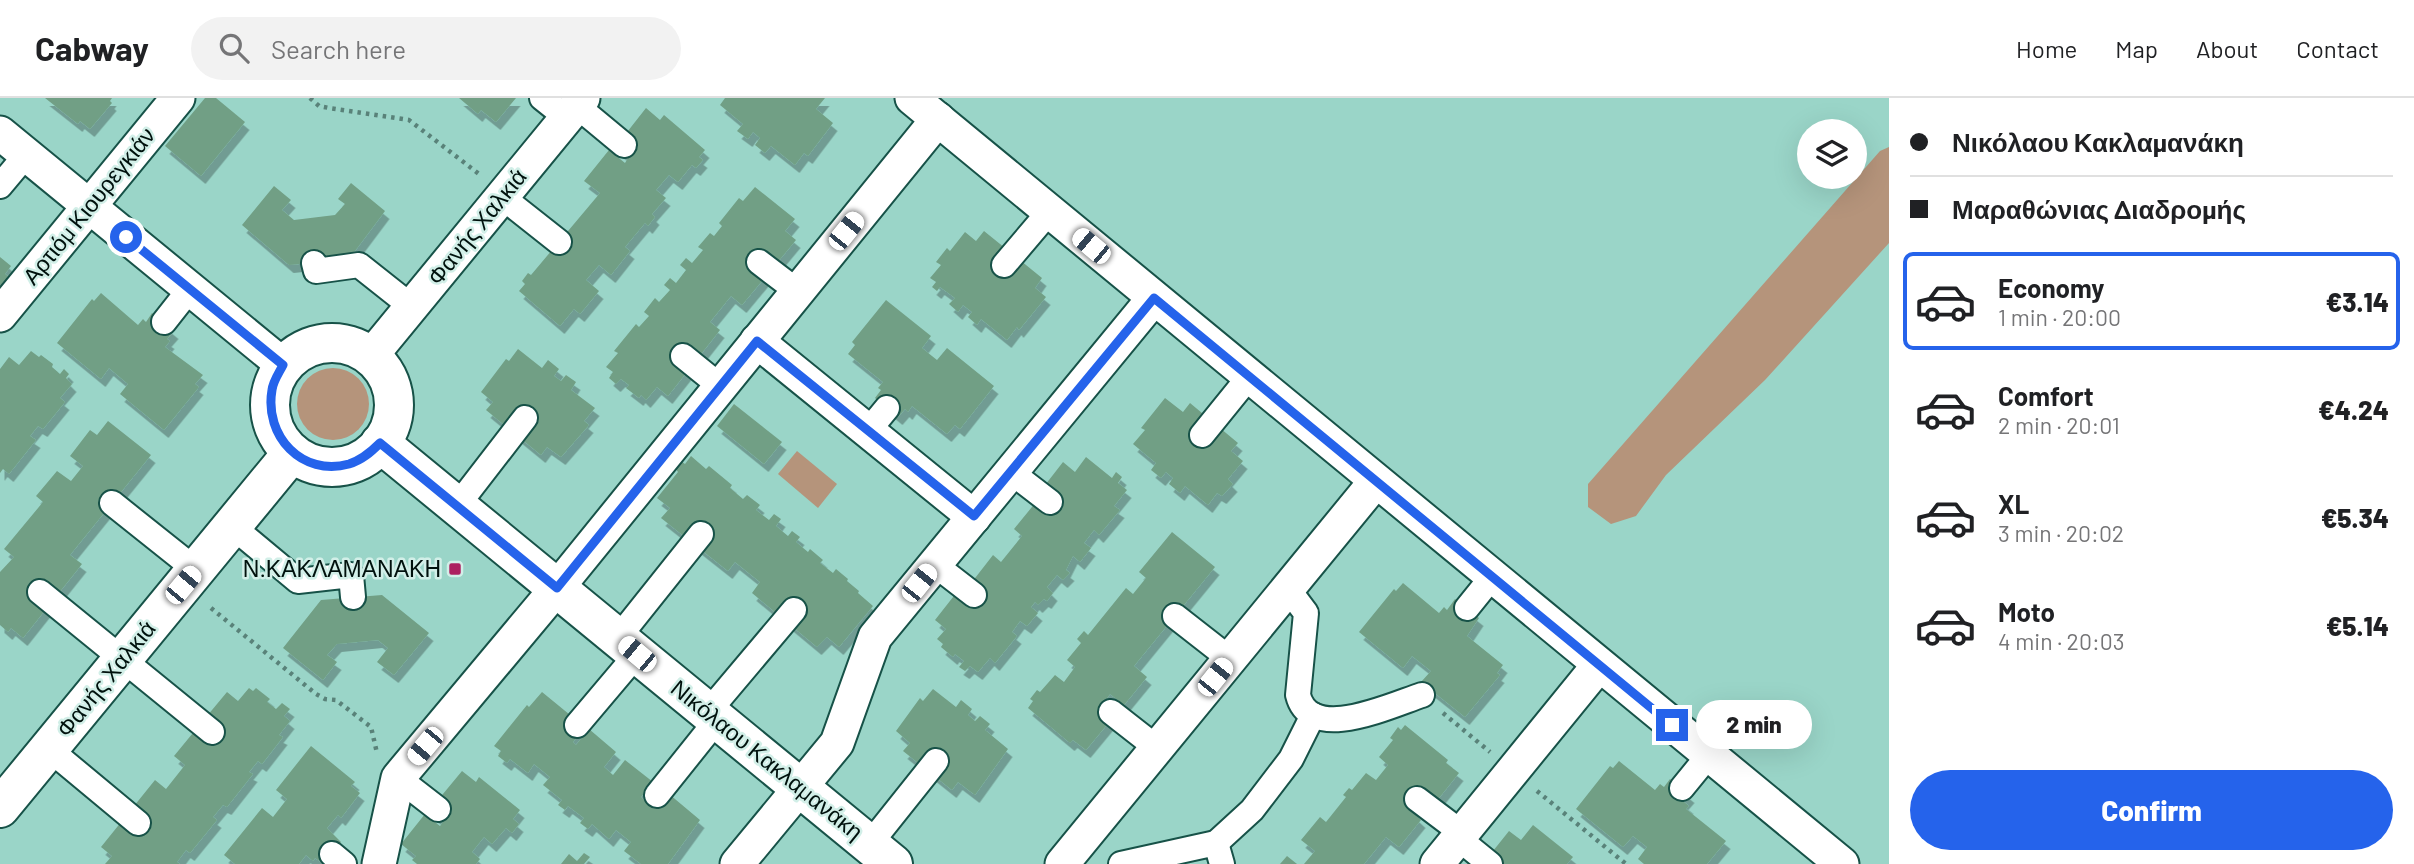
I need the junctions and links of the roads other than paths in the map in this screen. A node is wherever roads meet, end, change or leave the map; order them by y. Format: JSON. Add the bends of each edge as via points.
{"nodes":[{"id":1,"x":912,"y":98,"type":"edge"},
{"id":2,"x":166,"y":102,"type":"edge"},
{"id":3,"x":567,"y":105,"type":"edge"},
{"id":4,"x":938,"y":119,"type":"junction"},
{"id":5,"x":0,"y":133,"type":"edge"},
{"id":6,"x":624,"y":145,"type":"dead end"},
{"id":7,"x":26,"y":155,"type":"junction"},
{"id":8,"x":0,"y":186,"type":"edge"},
{"id":9,"x":503,"y":195,"type":"junction"},
{"id":10,"x":89,"y":206,"type":"junction"},
{"id":11,"x":1049,"y":212,"type":"junction"},
{"id":12,"x":559,"y":242,"type":"dead end"},
{"id":13,"x":314,"y":262,"type":"dead end"},
{"id":14,"x":759,"y":262,"type":"dead end"},
{"id":15,"x":1004,"y":265,"type":"dead end"},
{"id":16,"x":190,"y":289,"type":"junction"},
{"id":17,"x":797,"y":292,"type":"junction"},
{"id":18,"x":1154,"y":298,"type":"junction"},
{"id":19,"x":412,"y":307,"type":"junction"},
{"id":20,"x":0,"y":315,"type":"edge"},
{"id":21,"x":164,"y":322,"type":"dead end"},
{"id":22,"x":757,"y":341,"type":"junction"},
{"id":23,"x":371,"y":356,"type":"junction"},
{"id":24,"x":683,"y":356,"type":"dead end"},
{"id":25,"x":283,"y":365,"type":"junction"},
{"id":26,"x":1249,"y":377,"type":"junction"},
{"id":27,"x":720,"y":386,"type":"junction"},
{"id":28,"x":525,"y":418,"type":"dead end"},
{"id":29,"x":1202,"y":435,"type":"dead end"},
{"id":30,"x":380,"y":443,"type":"junction"},
{"id":31,"x":292,"y":453,"type":"junction"},
{"id":32,"x":1011,"y":472,"type":"junction"},
{"id":33,"x":1376,"y":481,"type":"junction"},
{"id":34,"x":1050,"y":502,"type":"dead end"},
{"id":35,"x":112,"y":503,"type":"dead end"},
{"id":36,"x":457,"y":506,"type":"junction"},
{"id":37,"x":974,"y":516,"type":"junction"},
{"id":38,"x":232,"y":526,"type":"junction"},
{"id":39,"x":701,"y":534,"type":"dead end"},
{"id":40,"x":934,"y":564,"type":"junction"},
{"id":41,"x":189,"y":577,"type":"junction"},
{"id":42,"x":1492,"y":577,"type":"junction"},
{"id":43,"x":557,"y":588,"type":"junction"},
{"id":44,"x":1287,"y":589,"type":"junction"},
{"id":45,"x":40,"y":592,"type":"dead end"},
{"id":46,"x":974,"y":595,"type":"dead end"},
{"id":47,"x":353,"y":597,"type":"dead end"},
{"id":48,"x":1467,"y":608,"type":"dead end"},
{"id":49,"x":794,"y":610,"type":"dead end"},
{"id":50,"x":1175,"y":616,"type":"dead end"},
{"id":51,"x":628,"y":646,"type":"junction"},
{"id":52,"x":1230,"y":659,"type":"junction"},
{"id":53,"x":122,"y":660,"type":"junction"},
{"id":54,"x":1599,"y":665,"type":"junction"},
{"id":55,"x":1422,"y":695,"type":"dead end"},
{"id":56,"x":1111,"y":712,"type":"dead end"},
{"id":57,"x":1313,"y":715,"type":"junction"},
{"id":58,"x":713,"y":716,"type":"junction"},
{"id":59,"x":577,"y":725,"type":"dead end"},
{"id":60,"x":212,"y":732,"type":"dead end"},
{"id":61,"x":1157,"y":748,"type":"junction"},
{"id":62,"x":49,"y":749,"type":"junction"},
{"id":63,"x":1709,"y":755,"type":"junction"},
{"id":64,"x":936,"y":761,"type":"dead end"},
{"id":65,"x":397,"y":786,"type":"junction"},
{"id":66,"x":1682,"y":788,"type":"dead end"},
{"id":67,"x":800,"y":789,"type":"junction"},
{"id":68,"x":657,"y":794,"type":"dead end"},
{"id":69,"x":1417,"y":799,"type":"dead end"},
{"id":70,"x":0,"y":808,"type":"edge"},
{"id":71,"x":438,"y":809,"type":"dead end"},
{"id":72,"x":138,"y":824,"type":"dead end"},
{"id":73,"x":1460,"y":835,"type":"junction"},
{"id":74,"x":1804,"y":852,"type":"edge"},
{"id":75,"x":1219,"y":853,"type":"edge"},
{"id":76,"x":885,"y":858,"type":"edge"},
{"id":77,"x":1068,"y":863,"type":"edge"},
{"id":78,"x":379,"y":864,"type":"edge"},
{"id":79,"x":737,"y":864,"type":"edge"},
{"id":80,"x":1121,"y":864,"type":"edge"},
{"id":81,"x":1437,"y":864,"type":"edge"},
{"id":82,"x":1490,"y":864,"type":"edge"},
{"id":83,"x":1842,"y":864,"type":"edge"}],
"edges":[{"from":1,"to":4,"type":"street"},
{"from":2,"to":10,"type":"street","name":"Αρτιόμ Κιουρεγκιάν"},
{"from":3,"to":6,"type":"street"},
{"from":3,"to":9,"type":"street","name":"Φανής Χαλκιά"},
{"from":4,"to":11,"type":"street"},
{"from":4,"to":17,"type":"street"},
{"from":5,"to":7,"type":"street"},
{"from":7,"to":8,"type":"street"},
{"from":7,"to":10,"type":"street"},
{"from":9,"to":12,"type":"street"},
{"from":9,"to":19,"type":"street","name":"Φανής Χαλκιά"},
{"from":10,"to":16,"type":"street"},
{"from":10,"to":20,"type":"street","name":"Αρτιόμ Κιουρεγκιάν"},
{"from":11,"to":15,"type":"street"},
{"from":11,"to":18,"type":"street"},
{"from":13,"to":19,"type":"street","via":[[316,271],[359,265]]},
{"from":14,"to":17,"type":"street"},
{"from":16,"to":21,"type":"street"},
{"from":16,"to":25,"type":"street"},
{"from":17,"to":22,"type":"street"},
{"from":18,"to":26,"type":"street"},
{"from":18,"to":32,"type":"street"},
{"from":19,"to":23,"type":"street","name":"Φανής Χαλκιά"},
{"from":22,"to":27,"type":"street"},
{"from":22,"to":37,"type":"street","via":[[878,419]]},
{"from":23,"to":25,"type":"street","via":[[336,342],[315,345]]},
{"from":23,"to":30,"type":"street","via":[[384,370],[394,400],[393,416]]},
{"from":24,"to":27,"type":"street"},
{"from":25,"to":31,"type":"street","via":[[272,387],[270,408],[274,429]]},
{"from":26,"to":29,"type":"street"},
{"from":26,"to":33,"type":"street"},
{"from":27,"to":43,"type":"street"},
{"from":28,"to":36,"type":"street"},
{"from":30,"to":31,"type":"street","via":[[367,456],[335,467],[314,464]]},
{"from":30,"to":36,"type":"street","name":"Νικόλαου Κακλαμανάκη"},
{"from":31,"to":38,"type":"street","name":"Φανής Χαλκιά"},
{"from":32,"to":34,"type":"street"},
{"from":32,"to":37,"type":"street"},
{"from":33,"to":42,"type":"street"},
{"from":33,"to":44,"type":"street"},
{"from":35,"to":41,"type":"street"},
{"from":36,"to":43,"type":"street","name":"Νικόλαου Κακλαμανάκη"},
{"from":37,"to":40,"type":"street"},
{"from":38,"to":41,"type":"street","name":"Φανής Χαλκιά"},
{"from":38,"to":47,"type":"street","via":[[298,581],[351,575]]},
{"from":39,"to":51,"type":"street"},
{"from":40,"to":46,"type":"street"},
{"from":40,"to":67,"type":"street","via":[[875,637],[837,743]]},
{"from":41,"to":53,"type":"street","name":"Φανής Χαλκιά"},
{"from":42,"to":48,"type":"street"},
{"from":42,"to":54,"type":"street"},
{"from":43,"to":51,"type":"street","name":"Νικόλαου Κακλαμανάκη"},
{"from":43,"to":65,"type":"street"},
{"from":44,"to":52,"type":"street"},
{"from":44,"to":57,"type":"street","via":[[1306,613],[1298,695],[1300,705]]},
{"from":45,"to":53,"type":"street"},
{"from":49,"to":58,"type":"street"},
{"from":50,"to":52,"type":"street"},
{"from":51,"to":58,"type":"street","name":"Νικόλαου Κακλαμανάκη"},
{"from":51,"to":59,"type":"street"},
{"from":52,"to":61,"type":"street"},
{"from":53,"to":60,"type":"street"},
{"from":53,"to":62,"type":"street","name":"Φανής Χαλκιά"},
{"from":54,"to":63,"type":"street"},
{"from":54,"to":73,"type":"street"},
{"from":55,"to":57,"type":"street","via":[[1335,721]]},
{"from":56,"to":61,"type":"street"},
{"from":57,"to":75,"type":"street","via":[[1291,759]]},
{"from":58,"to":67,"type":"street","name":"Νικόλαου Κακλαμανάκη"},
{"from":58,"to":68,"type":"street"},
{"from":61,"to":77,"type":"street"},
{"from":62,"to":70,"type":"street","name":"Φανής Χαλκιά"},
{"from":62,"to":72,"type":"street"},
{"from":63,"to":66,"type":"street"},
{"from":63,"to":74,"type":"street"},
{"from":64,"to":76,"type":"street"},
{"from":65,"to":71,"type":"street"},
{"from":65,"to":78,"type":"street"},
{"from":67,"to":76,"type":"street","name":"Νικόλαου Κακλαμανάκη"},
{"from":67,"to":79,"type":"street"},
{"from":69,"to":73,"type":"street"},
{"from":73,"to":81,"type":"street"},
{"from":73,"to":82,"type":"street"},
{"from":74,"to":83,"type":"street"},
{"from":75,"to":80,"type":"street"}]}
